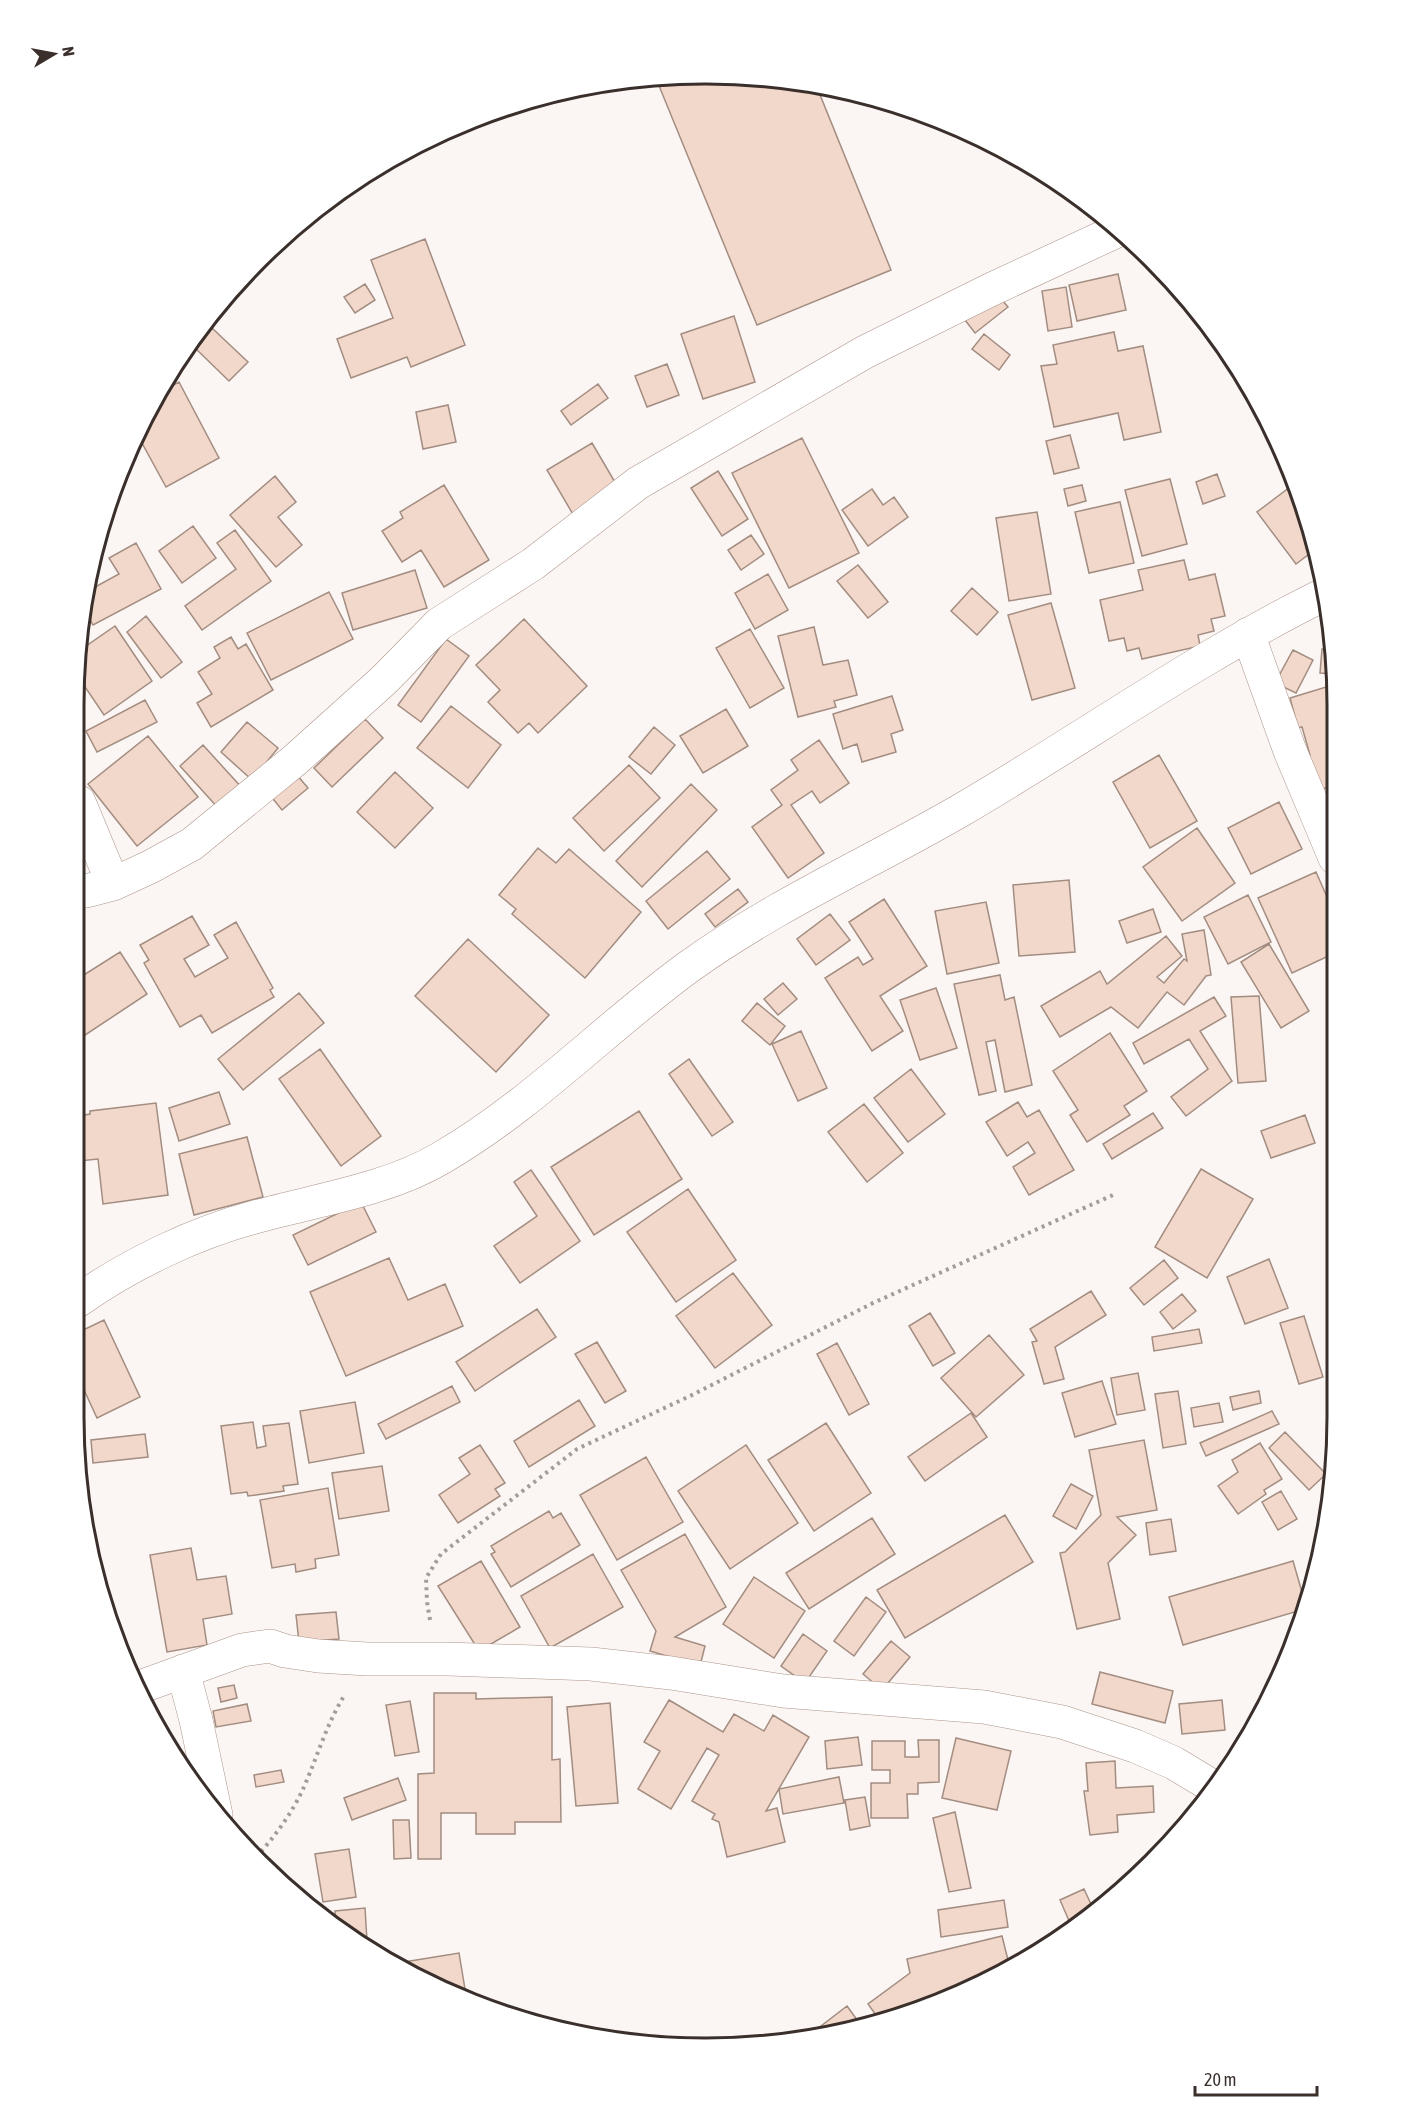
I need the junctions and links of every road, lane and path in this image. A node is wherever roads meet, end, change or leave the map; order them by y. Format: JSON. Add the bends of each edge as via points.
{"nodes":[{"id":1,"x":1110,"y":234,"type":"edge"},
{"id":2,"x":1317,"y":597,"type":"edge"},
{"id":3,"x":1248,"y":634,"type":"junction"},
{"id":4,"x":84,"y":814,"type":"edge"},
{"id":5,"x":1327,"y":839,"type":"edge"},
{"id":6,"x":113,"y":884,"type":"junction"},
{"id":7,"x":84,"y":891,"type":"edge"},
{"id":8,"x":1113,"y":1195,"type":"dead end"},
{"id":9,"x":84,"y":1297,"type":"edge"},
{"id":10,"x":367,"y":1659,"type":"junction"},
{"id":11,"x":448,"y":1659,"type":"junction"},
{"id":12,"x":183,"y":1671,"type":"junction"},
{"id":13,"x":145,"y":1685,"type":"edge"},
{"id":14,"x":1207,"y":1783,"type":"edge"},
{"id":15,"x":212,"y":1795,"type":"edge"},
{"id":16,"x":261,"y":1851,"type":"edge"}],
"edges":[{"from":1,"to":6,"type":"street","via":[[865,352],[638,483],[533,564],[439,624],[304,752],[192,844]]},
{"from":2,"to":3,"type":"street"},
{"from":3,"to":5,"type":"street","via":[[1290,752]]},
{"from":3,"to":9,"type":"street","via":[[956,813],[744,930],[635,1008],[478,1136],[437,1161],[391,1181],[250,1218],[196,1238],[136,1266]]},
{"from":4,"to":6,"type":"street"},
{"from":6,"to":7,"type":"street"},
{"from":8,"to":11,"type":"path","via":[[873,1303],[577,1449],[441,1554],[426,1578],[430,1622]]},
{"from":10,"to":11,"type":"street"},
{"from":10,"to":12,"type":"street","via":[[318,1656],[270,1646],[242,1650]]},
{"from":10,"to":16,"type":"path","via":[[320,1742],[302,1791]]},
{"from":11,"to":14,"type":"street","via":[[591,1664],[783,1690],[984,1707],[1062,1722],[1135,1746]]},
{"from":12,"to":13,"type":"street"},
{"from":12,"to":15,"type":"street"}]}
